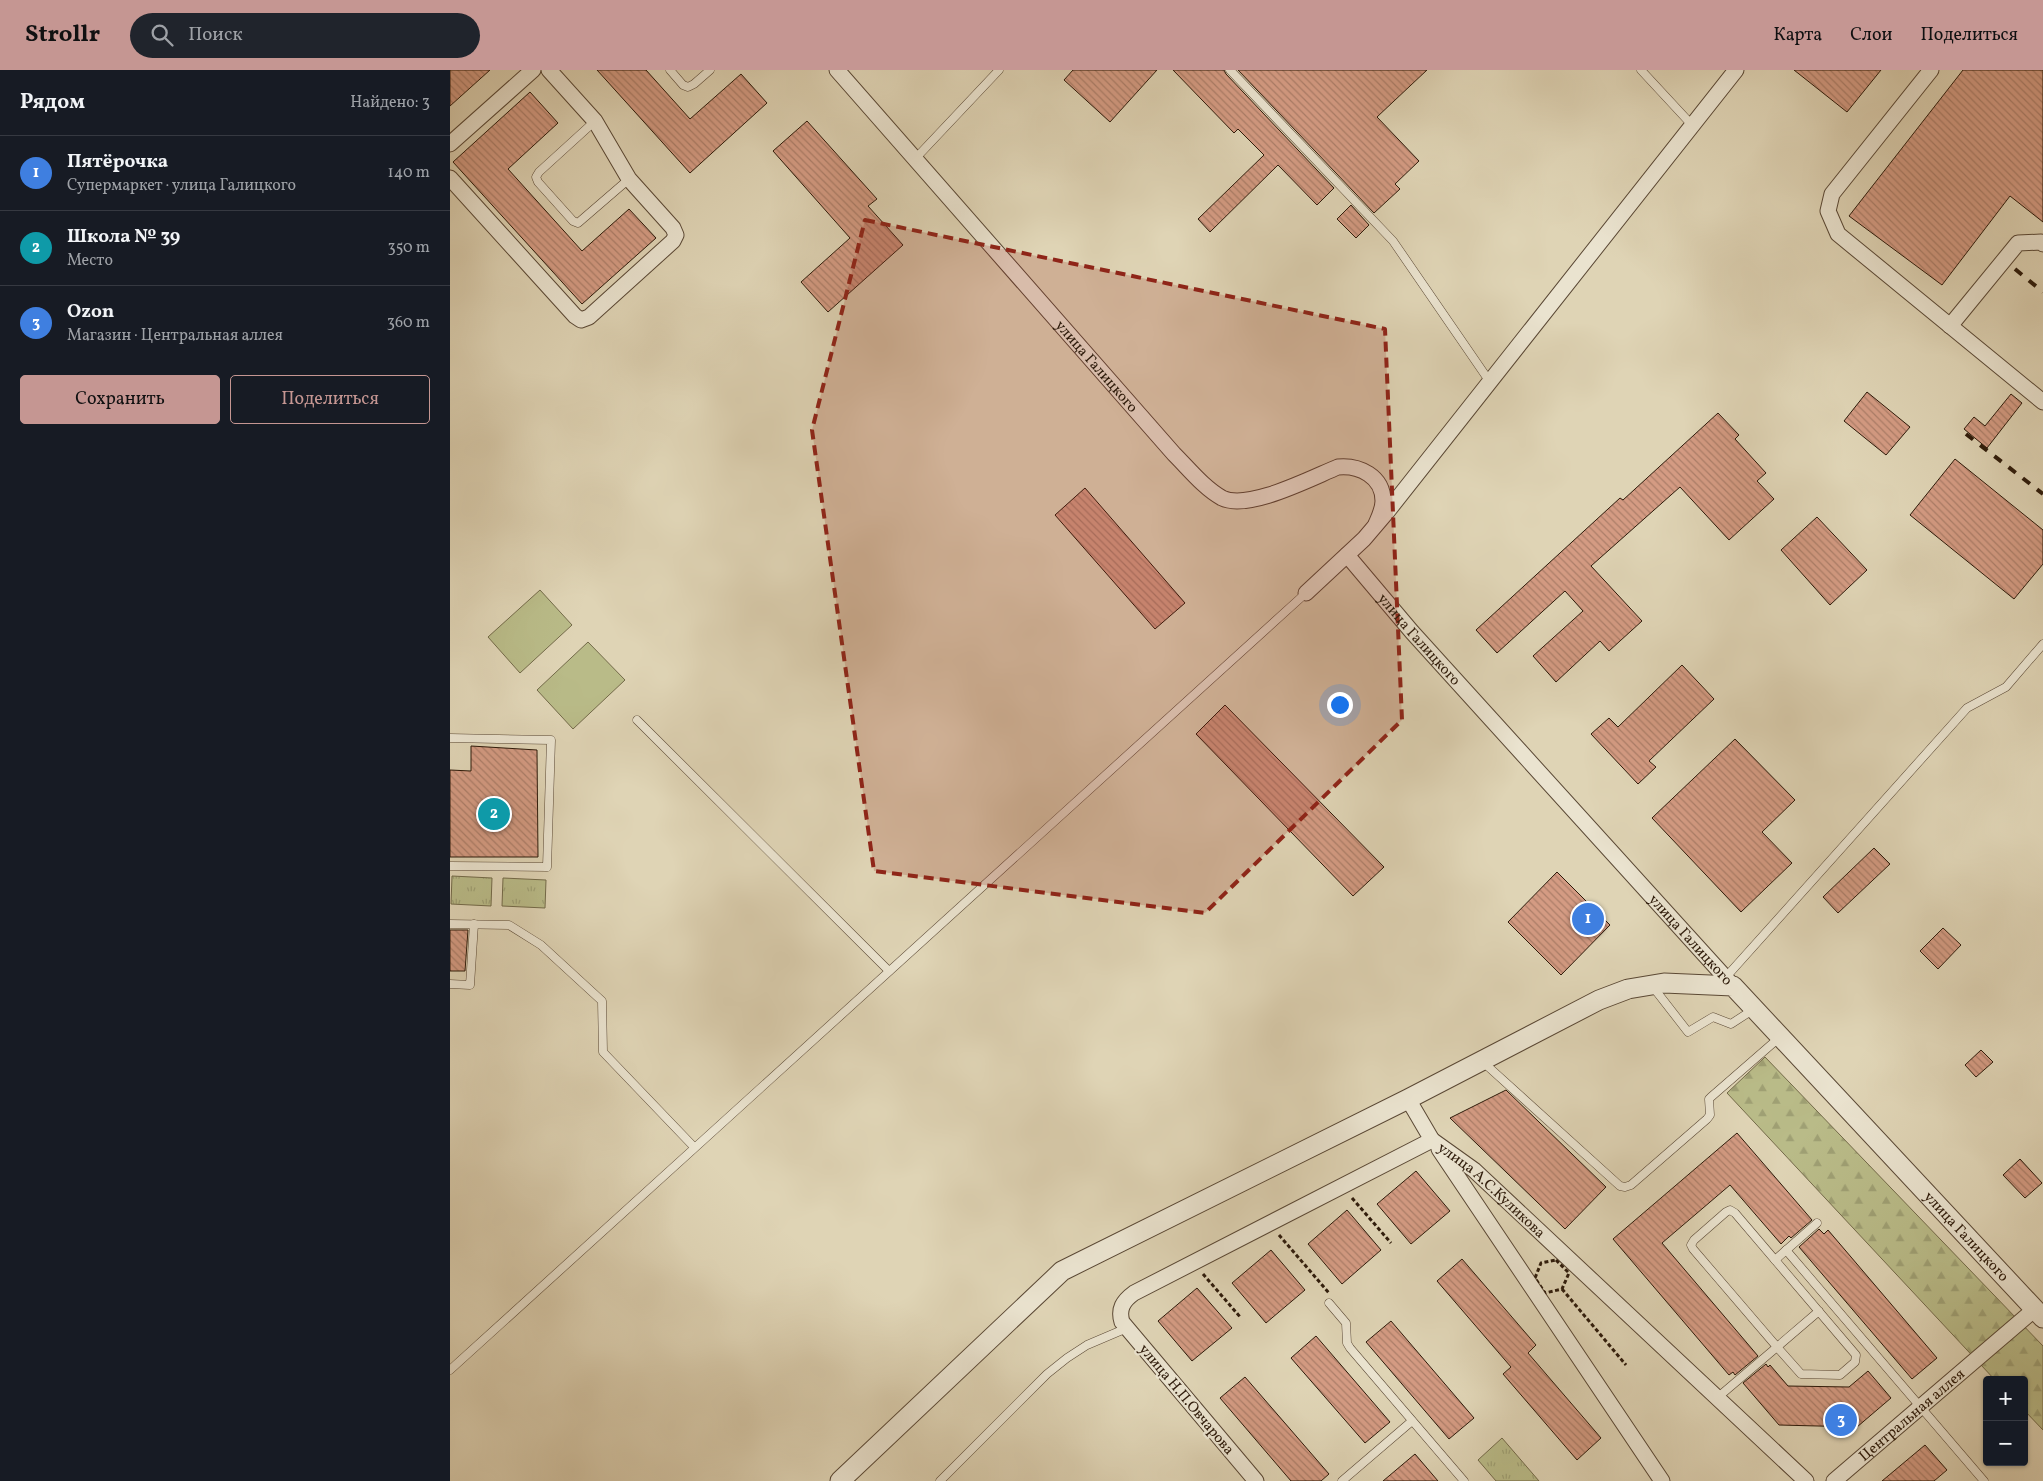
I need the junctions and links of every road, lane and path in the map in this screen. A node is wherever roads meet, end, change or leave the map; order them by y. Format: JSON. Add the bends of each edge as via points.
{"nodes":[{"id":1,"x":533,"y":70,"type":"edge"},
{"id":2,"x":549,"y":70,"type":"edge"},
{"id":3,"x":670,"y":70,"type":"edge"},
{"id":4,"x":710,"y":70,"type":"edge"},
{"id":5,"x":837,"y":70,"type":"edge"},
{"id":6,"x":999,"y":70,"type":"edge"},
{"id":7,"x":1230,"y":70,"type":"edge"},
{"id":8,"x":1641,"y":70,"type":"edge"},
{"id":9,"x":1736,"y":70,"type":"edge"},
{"id":10,"x":1931,"y":70,"type":"edge"},
{"id":11,"x":595,"y":121,"type":"junction"},
{"id":12,"x":1692,"y":125,"type":"junction"},
{"id":13,"x":450,"y":144,"type":"edge"},
{"id":14,"x":914,"y":159,"type":"junction"},
{"id":15,"x":450,"y":178,"type":"edge"},
{"id":16,"x":629,"y":179,"type":"junction"},
{"id":17,"x":2043,"y":244,"type":"edge"},
{"id":18,"x":1950,"y":326,"type":"junction"},
{"id":19,"x":1490,"y":382,"type":"junction"},
{"id":20,"x":2043,"y":402,"type":"edge"},
{"id":21,"x":1376,"y":524,"type":"junction"},
{"id":22,"x":1348,"y":555,"type":"junction"},
{"id":23,"x":1306,"y":593,"type":"joint"},
{"id":24,"x":2043,"y":644,"type":"edge"},
{"id":25,"x":637,"y":720,"type":"dead end"},
{"id":26,"x":450,"y":738,"type":"edge"},
{"id":27,"x":450,"y":866,"type":"edge"},
{"id":28,"x":450,"y":924,"type":"edge"},
{"id":29,"x":474,"y":924,"type":"junction"},
{"id":30,"x":889,"y":970,"type":"junction"},
{"id":31,"x":1730,"y":981,"type":"junction"},
{"id":32,"x":450,"y":984,"type":"edge"},
{"id":33,"x":1652,"y":985,"type":"junction"},
{"id":34,"x":1755,"y":1009,"type":"junction"},
{"id":35,"x":1780,"y":1037,"type":"junction"},
{"id":36,"x":1481,"y":1061,"type":"junction"},
{"id":37,"x":1408,"y":1099,"type":"junction"},
{"id":38,"x":1432,"y":1140,"type":"junction"},
{"id":39,"x":694,"y":1147,"type":"junction"},
{"id":40,"x":1342,"y":1186,"type":"junction"},
{"id":41,"x":1269,"y":1223,"type":"junction"},
{"id":42,"x":1817,"y":1223,"type":"dead end"},
{"id":43,"x":1391,"y":1243,"type":"dead end"},
{"id":44,"x":1786,"y":1250,"type":"junction"},
{"id":45,"x":1775,"y":1260,"type":"junction"},
{"id":46,"x":1193,"y":1262,"type":"junction"},
{"id":47,"x":1562,"y":1289,"type":"junction"},
{"id":48,"x":1330,"y":1303,"type":"joint"},
{"id":49,"x":1819,"y":1311,"type":"junction"},
{"id":50,"x":2039,"y":1314,"type":"edge"},
{"id":51,"x":1241,"y":1318,"type":"dead end"},
{"id":52,"x":1123,"y":1322,"type":"junction"},
{"id":53,"x":1777,"y":1347,"type":"junction"},
{"id":54,"x":1626,"y":1365,"type":"dead end"},
{"id":55,"x":450,"y":1370,"type":"edge"},
{"id":56,"x":1717,"y":1398,"type":"junction"},
{"id":57,"x":1921,"y":1407,"type":"junction"},
{"id":58,"x":1412,"y":1421,"type":"junction"},
{"id":59,"x":840,"y":1481,"type":"edge"},
{"id":60,"x":940,"y":1481,"type":"edge"},
{"id":61,"x":1256,"y":1481,"type":"edge"},
{"id":62,"x":1342,"y":1481,"type":"edge"},
{"id":63,"x":1464,"y":1481,"type":"edge"},
{"id":64,"x":1662,"y":1481,"type":"edge"},
{"id":65,"x":1806,"y":1481,"type":"edge"},
{"id":66,"x":1834,"y":1481,"type":"edge"},
{"id":67,"x":1984,"y":1481,"type":"edge"}],
"edges":[{"from":1,"to":13,"type":"street"},
{"from":2,"to":11,"type":"street"},
{"from":3,"to":4,"type":"lane","via":[[688,87]]},
{"from":5,"to":14,"type":"street","name":"улица Галицкого"},
{"from":6,"to":14,"type":"lane"},
{"from":7,"to":19,"type":"lane","via":[[1393,241]]},
{"from":8,"to":12,"type":"lane"},
{"from":9,"to":12,"type":"street"},
{"from":10,"to":18,"type":"street","via":[[1832,194],[1828,212],[1838,234]]},
{"from":11,"to":16,"type":"street"},
{"from":11,"to":16,"type":"lane","via":[[538,172],[538,182],[578,223]]},
{"from":12,"to":19,"type":"street"},
{"from":14,"to":21,"type":"street","name":"улица Галицкого","via":[[1174,454],[1210,490],[1224,499],[1238,502],[1256,500],[1338,467],[1351,466],[1364,469],[1380,489],[1383,500]]},
{"from":15,"to":16,"type":"street","via":[[581,320],[596,311],[673,241],[676,234]]},
{"from":17,"to":18,"type":"street","via":[[2018,243]]},
{"from":18,"to":20,"type":"street"},
{"from":19,"to":21,"type":"street"},
{"from":21,"to":22,"type":"street"},
{"from":22,"to":23,"type":"street"},
{"from":22,"to":31,"type":"street","name":"улица Галицкого","via":[[1412,632]]},
{"from":23,"to":30,"type":"lane"},
{"from":24,"to":31,"type":"lane","via":[[2006,687],[1967,708]]},
{"from":25,"to":30,"type":"lane"},
{"from":26,"to":27,"type":"lane","via":[[550,740],[546,867]]},
{"from":28,"to":29,"type":"lane"},
{"from":29,"to":32,"type":"lane","via":[[470,985]]},
{"from":29,"to":39,"type":"lane","via":[[509,925],[540,945],[602,1001],[603,1052]]},
{"from":30,"to":39,"type":"lane"},
{"from":31,"to":33,"type":"street"},
{"from":31,"to":34,"type":"street","name":"улица Галицкого"},
{"from":33,"to":34,"type":"lane","via":[[1688,1032],[1712,1017],[1731,1024]]},
{"from":33,"to":36,"type":"street","via":[[1628,989],[1599,1000]]},
{"from":34,"to":35,"type":"street","name":"улица Галицкого"},
{"from":35,"to":36,"type":"lane","via":[[1711,1097],[1707,1119],[1625,1187],[1620,1186]]},
{"from":35,"to":50,"type":"street","name":"улица Галицкого"},
{"from":36,"to":37,"type":"street"},
{"from":37,"to":38,"type":"street"},
{"from":37,"to":59,"type":"street","via":[[1062,1271]]},
{"from":38,"to":40,"type":"street"},
{"from":38,"to":56,"type":"street","name":"улица А.С.Куликова","via":[[1474,1170]]},
{"from":38,"to":64,"type":"street","name":"улица А.С.Куликова"},
{"from":39,"to":55,"type":"lane"},
{"from":40,"to":41,"type":"street"},
{"from":40,"to":43,"type":"path"},
{"from":41,"to":46,"type":"street"},
{"from":41,"to":48,"type":"path","via":[[1330,1294]]},
{"from":42,"to":44,"type":"lane"},
{"from":44,"to":45,"type":"lane"},
{"from":44,"to":57,"type":"lane"},
{"from":45,"to":49,"type":"lane"},
{"from":45,"to":53,"type":"lane","via":[[1730,1210],[1691,1245]]},
{"from":46,"to":51,"type":"path"},
{"from":46,"to":52,"type":"street","via":[[1126,1298],[1121,1307]]},
{"from":47,"to":47,"type":"path","via":[[1569,1273],[1556,1260],[1542,1263],[1535,1278],[1545,1293]]},
{"from":47,"to":54,"type":"path"},
{"from":48,"to":58,"type":"lane","via":[[1346,1323],[1350,1348]]},
{"from":49,"to":53,"type":"lane"},
{"from":49,"to":53,"type":"lane","via":[[1856,1355],[1855,1362],[1844,1372],[1834,1376],[1801,1374]]},
{"from":50,"to":57,"type":"street","name":"Центральная аллея"},
{"from":52,"to":60,"type":"lane","via":[[1047,1374]]},
{"from":52,"to":61,"type":"street","name":"улица Н.П.Овчарова"},
{"from":53,"to":56,"type":"lane"},
{"from":56,"to":65,"type":"street","name":"улица А.С.Куликова"},
{"from":57,"to":66,"type":"street","name":"Центральная аллея"},
{"from":57,"to":67,"type":"lane"},
{"from":58,"to":62,"type":"lane"},
{"from":58,"to":63,"type":"lane"}]}
